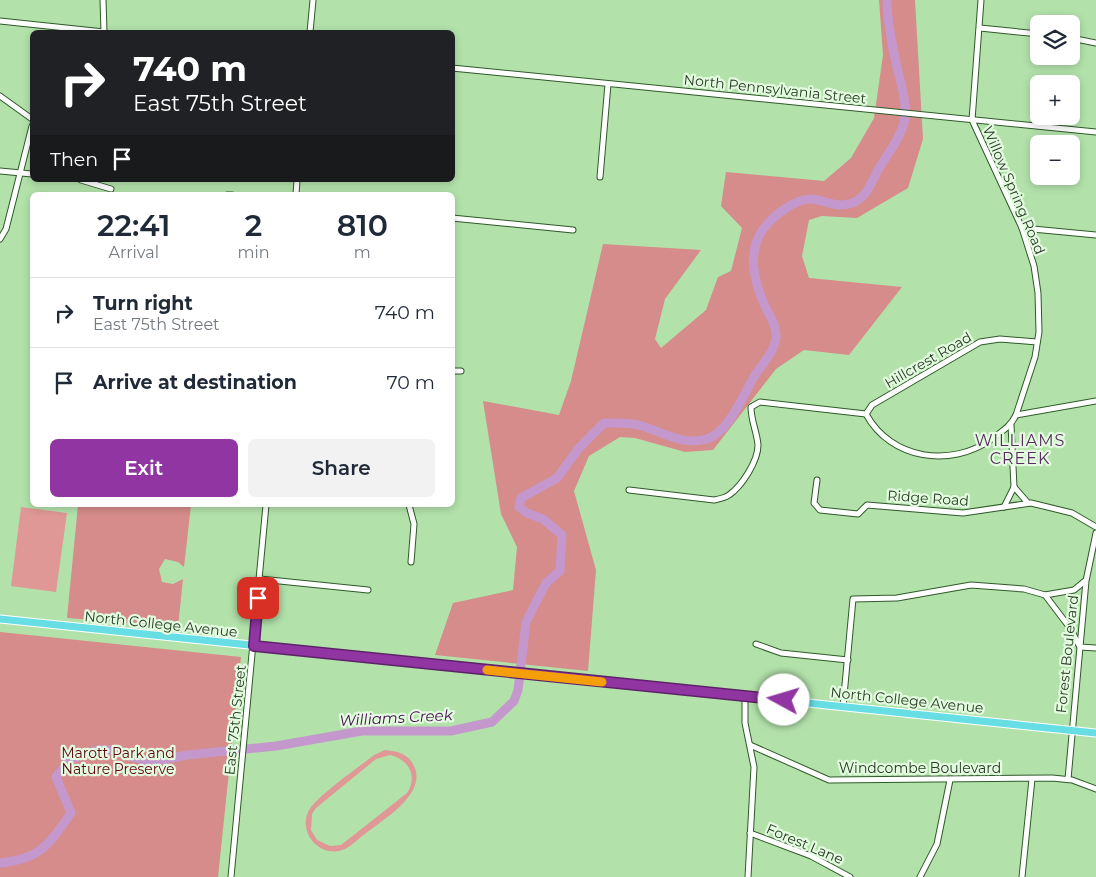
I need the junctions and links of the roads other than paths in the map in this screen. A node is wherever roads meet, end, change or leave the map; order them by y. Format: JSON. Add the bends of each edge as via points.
{"nodes":[{"id":1,"x":103,"y":0,"type":"edge"},
{"id":2,"x":313,"y":0,"type":"edge"},
{"id":3,"x":982,"y":0,"type":"edge"},
{"id":4,"x":0,"y":21,"type":"edge"},
{"id":5,"x":980,"y":28,"type":"junction"},
{"id":6,"x":85,"y":30,"type":"edge"},
{"id":7,"x":104,"y":30,"type":"edge"},
{"id":8,"x":310,"y":30,"type":"edge"},
{"id":9,"x":1030,"y":33,"type":"edge"},
{"id":10,"x":1080,"y":40,"type":"edge"},
{"id":11,"x":1096,"y":43,"type":"edge"},
{"id":12,"x":455,"y":68,"type":"edge"},
{"id":13,"x":608,"y":84,"type":"junction"},
{"id":14,"x":0,"y":96,"type":"edge"},
{"id":15,"x":30,"y":118,"type":"edge"},
{"id":16,"x":972,"y":120,"type":"junction"},
{"id":17,"x":1096,"y":132,"type":"edge"},
{"id":18,"x":30,"y":135,"type":"edge"},
{"id":19,"x":0,"y":171,"type":"edge"},
{"id":20,"x":21,"y":173,"type":"junction"},
{"id":21,"x":30,"y":174,"type":"edge"},
{"id":22,"x":600,"y":177,"type":"dead end"},
{"id":23,"x":88,"y":182,"type":"edge"},
{"id":24,"x":111,"y":189,"type":"dead end"},
{"id":25,"x":455,"y":218,"type":"edge"},
{"id":26,"x":1022,"y":228,"type":"junction"},
{"id":27,"x":573,"y":230,"type":"dead end"},
{"id":28,"x":1096,"y":235,"type":"edge"},
{"id":29,"x":0,"y":239,"type":"edge"},
{"id":30,"x":1037,"y":342,"type":"junction"},
{"id":31,"x":455,"y":371,"type":"edge"},
{"id":32,"x":462,"y":371,"type":"dead end"},
{"id":33,"x":1096,"y":401,"type":"edge"},
{"id":34,"x":866,"y":414,"type":"junction"},
{"id":35,"x":1016,"y":415,"type":"junction"},
{"id":36,"x":1011,"y":425,"type":"junction"},
{"id":37,"x":817,"y":480,"type":"dead end"},
{"id":38,"x":1014,"y":487,"type":"junction"},
{"id":39,"x":629,"y":490,"type":"dead end"},
{"id":40,"x":1028,"y":503,"type":"junction"},
{"id":41,"x":266,"y":507,"type":"edge"},
{"id":42,"x":410,"y":507,"type":"edge"},
{"id":43,"x":1004,"y":507,"type":"junction"},
{"id":44,"x":1096,"y":527,"type":"edge"},
{"id":45,"x":1096,"y":533,"type":"edge"},
{"id":46,"x":411,"y":562,"type":"dead end"},
{"id":47,"x":260,"y":579,"type":"junction"},
{"id":48,"x":1086,"y":581,"type":"junction"},
{"id":49,"x":368,"y":590,"type":"dead end"},
{"id":50,"x":1045,"y":595,"type":"junction"},
{"id":51,"x":0,"y":619,"type":"edge"},
{"id":52,"x":756,"y":644,"type":"dead end"},
{"id":53,"x":254,"y":646,"type":"junction"},
{"id":54,"x":1080,"y":647,"type":"junction"},
{"id":55,"x":1096,"y":648,"type":"edge"},
{"id":56,"x":848,"y":660,"type":"junction"},
{"id":57,"x":745,"y":696,"type":"junction"},
{"id":58,"x":843,"y":706,"type":"junction"},
{"id":59,"x":1071,"y":730,"type":"junction"},
{"id":60,"x":1096,"y":732,"type":"edge"},
{"id":61,"x":750,"y":745,"type":"junction"},
{"id":62,"x":1032,"y":779,"type":"junction"},
{"id":63,"x":1068,"y":779,"type":"junction"},
{"id":64,"x":950,"y":780,"type":"junction"},
{"id":65,"x":1096,"y":789,"type":"edge"},
{"id":66,"x":750,"y":833,"type":"junction"},
{"id":67,"x":231,"y":877,"type":"edge"},
{"id":68,"x":748,"y":877,"type":"edge"},
{"id":69,"x":850,"y":877,"type":"edge"},
{"id":70,"x":920,"y":877,"type":"edge"},
{"id":71,"x":1022,"y":877,"type":"edge"}],
"edges":[{"from":1,"to":7,"type":"street"},
{"from":2,"to":8,"type":"street"},
{"from":3,"to":5,"type":"street"},
{"from":4,"to":6,"type":"street"},
{"from":5,"to":9,"type":"street"},
{"from":5,"to":16,"type":"street"},
{"from":10,"to":11,"type":"street"},
{"from":12,"to":13,"type":"street","name":"North Pennsylvania Street"},
{"from":13,"to":16,"type":"street","name":"North Pennsylvania Street"},
{"from":13,"to":22,"type":"street"},
{"from":14,"to":15,"type":"street"},
{"from":16,"to":17,"type":"street","name":"North Pennsylvania Street"},
{"from":16,"to":26,"type":"street","name":"Willow Spring Road"},
{"from":18,"to":20,"type":"street"},
{"from":19,"to":20,"type":"street"},
{"from":20,"to":21,"type":"street"},
{"from":20,"to":29,"type":"street","via":[[6,229]]},
{"from":23,"to":24,"type":"street"},
{"from":25,"to":27,"type":"street"},
{"from":26,"to":28,"type":"street"},
{"from":26,"to":30,"type":"street","name":"Willow Spring Road","via":[[1037,285]]},
{"from":30,"to":34,"type":"street","name":"Hillcrest Road","via":[[1000,339],[980,342],[872,405]]},
{"from":30,"to":35,"type":"street","name":"Willow Spring Road"},
{"from":31,"to":32,"type":"street"},
{"from":33,"to":35,"type":"street"},
{"from":34,"to":36,"type":"street","via":[[878,430],[896,445],[934,457],[971,451]]},
{"from":34,"to":39,"type":"street","via":[[760,402],[751,407],[758,448],[756,457],[737,488],[728,496],[714,500]]},
{"from":35,"to":36,"type":"street","name":"Willow Spring Road"},
{"from":36,"to":38,"type":"street"},
{"from":37,"to":43,"type":"street","name":"Ridge Road","via":[[814,503],[820,510],[858,514],[867,505],[963,514]]},
{"from":38,"to":40,"type":"street"},
{"from":38,"to":43,"type":"street"},
{"from":40,"to":43,"type":"street","name":"Ridge Road"},
{"from":40,"to":44,"type":"street","name":"Ridge Road","via":[[1072,513]]},
{"from":41,"to":47,"type":"street","name":"East 75th Street"},
{"from":42,"to":46,"type":"street","via":[[414,524]]},
{"from":45,"to":48,"type":"street","name":"Forest Boulevard"},
{"from":47,"to":49,"type":"street"},
{"from":47,"to":53,"type":"street","name":"East 75th Street"},
{"from":48,"to":50,"type":"street","via":[[1074,590]]},
{"from":48,"to":54,"type":"street","name":"Forest Boulevard"},
{"from":50,"to":54,"type":"street"},
{"from":50,"to":56,"type":"street","via":[[1020,588],[983,585],[956,586],[892,599],[853,599]]},
{"from":51,"to":53,"type":"main road","name":"North College Avenue"},
{"from":52,"to":56,"type":"street","via":[[781,652]]},
{"from":53,"to":57,"type":"main road","name":"North College Avenue"},
{"from":53,"to":67,"type":"street","name":"East 75th Street"},
{"from":54,"to":55,"type":"street"},
{"from":54,"to":59,"type":"street","name":"Forest Boulevard"},
{"from":56,"to":58,"type":"street"},
{"from":57,"to":58,"type":"main road","name":"North College Avenue"},
{"from":57,"to":61,"type":"street","via":[[745,723]]},
{"from":58,"to":59,"type":"main road","name":"North College Avenue"},
{"from":59,"to":60,"type":"main road","name":"North College Avenue"},
{"from":59,"to":63,"type":"street","name":"Forest Boulevard"},
{"from":61,"to":64,"type":"street","name":"Windcombe Boulevard","via":[[828,780]]},
{"from":61,"to":66,"type":"street","via":[[754,767]]},
{"from":62,"to":63,"type":"street","name":"Windcombe Boulevard"},
{"from":62,"to":64,"type":"street","name":"Windcombe Boulevard"},
{"from":62,"to":71,"type":"street"},
{"from":63,"to":65,"type":"street","name":"Windcombe Boulevard"},
{"from":64,"to":70,"type":"street","via":[[936,844]]},
{"from":66,"to":68,"type":"street"},
{"from":66,"to":69,"type":"street","name":"Forest Lane","via":[[810,856]]}]}
